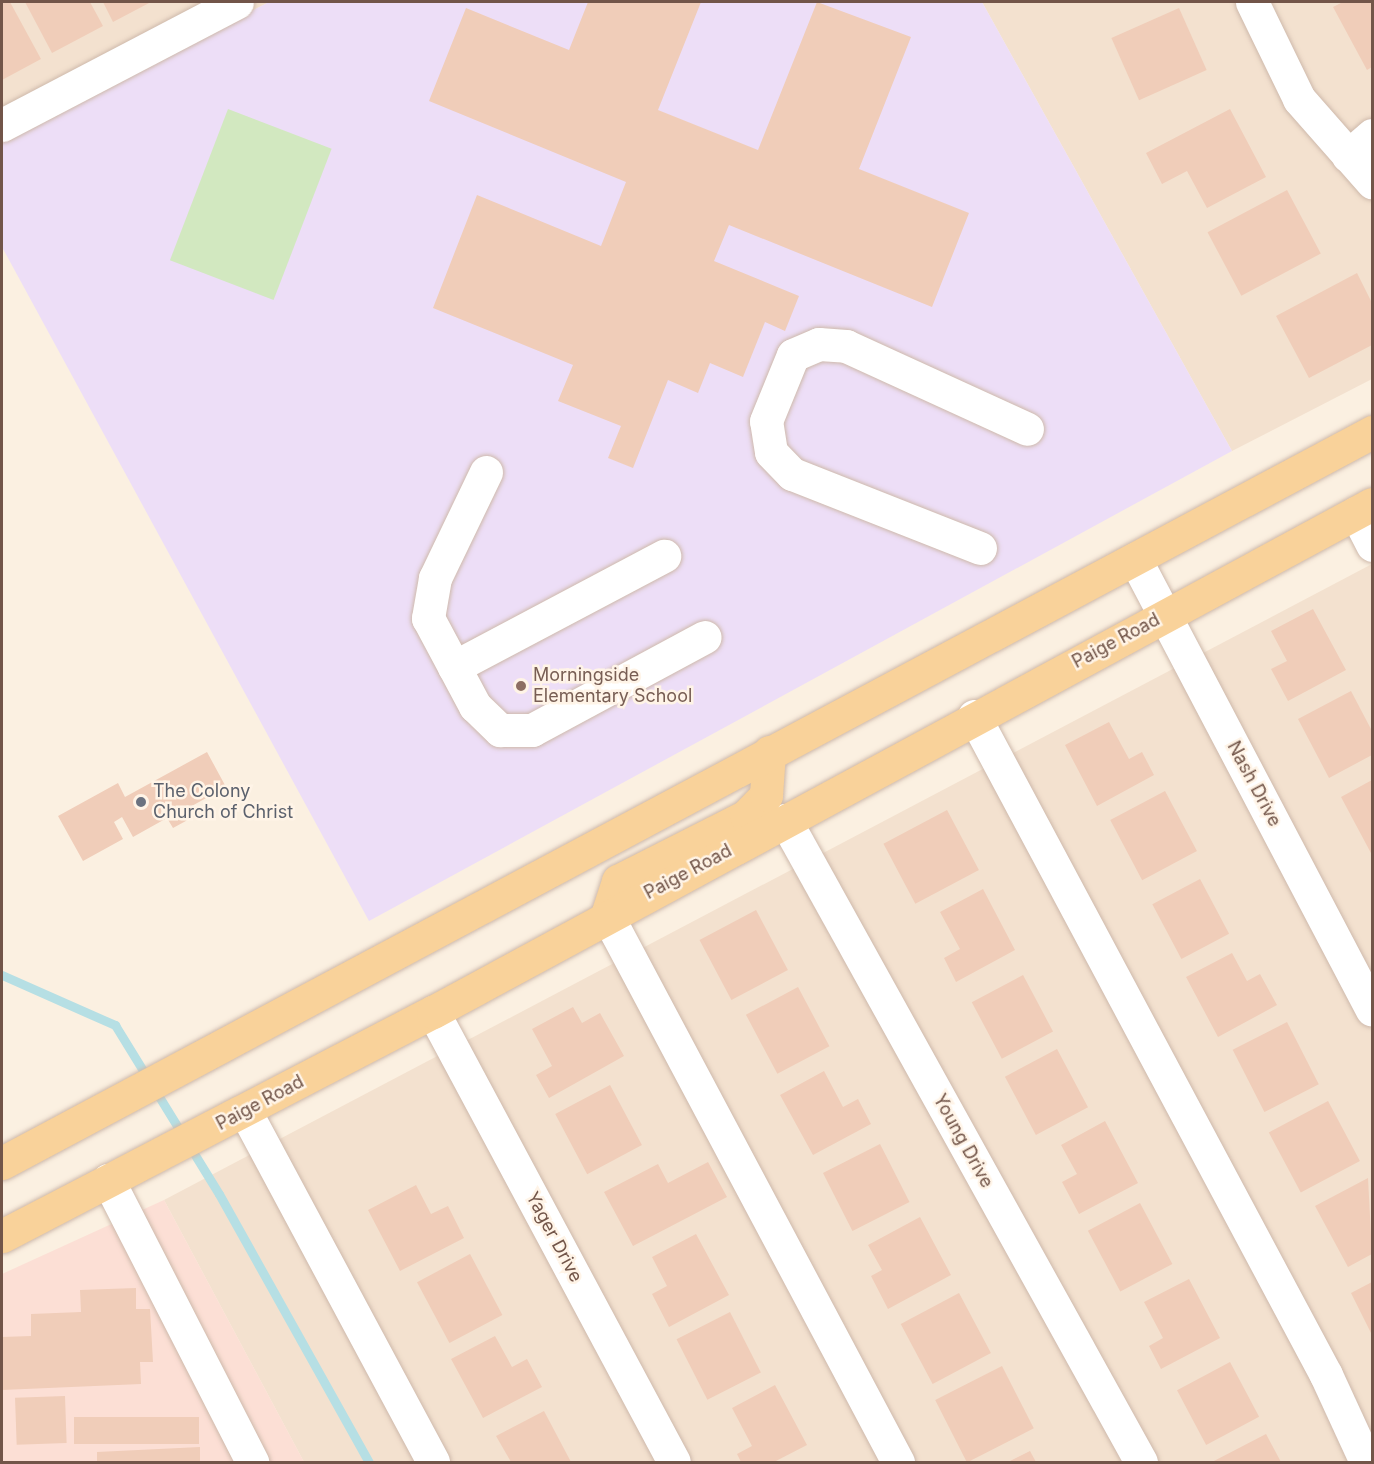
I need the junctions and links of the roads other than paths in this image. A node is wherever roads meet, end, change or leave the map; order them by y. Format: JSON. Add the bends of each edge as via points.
{"nodes":[{"id":1,"x":237,"y":2,"type":"edge"},
{"id":2,"x":1252,"y":2,"type":"edge"},
{"id":3,"x":2,"y":125,"type":"edge"},
{"id":4,"x":1372,"y":135,"type":"edge"},
{"id":5,"x":1348,"y":156,"type":"junction"},
{"id":6,"x":1372,"y":182,"type":"edge"},
{"id":7,"x":1027,"y":429,"type":"dead end"},
{"id":8,"x":1372,"y":432,"type":"edge"},
{"id":9,"x":486,"y":472,"type":"dead end"},
{"id":10,"x":1364,"y":509,"type":"edge"},
{"id":11,"x":1372,"y":545,"type":"edge"},
{"id":12,"x":980,"y":548,"type":"dead end"},
{"id":13,"x":664,"y":556,"type":"dead end"},
{"id":14,"x":1135,"y":559,"type":"junction"},
{"id":15,"x":1166,"y":615,"type":"junction"},
{"id":16,"x":705,"y":637,"type":"dead end"},
{"id":17,"x":454,"y":667,"type":"junction"},
{"id":18,"x":974,"y":716,"type":"junction"},
{"id":19,"x":769,"y":752,"type":"junction"},
{"id":20,"x":785,"y":820,"type":"junction"},
{"id":21,"x":607,"y":915,"type":"junction"},
{"id":22,"x":1372,"y":1010,"type":"edge"},
{"id":23,"x":433,"y":1012,"type":"junction"},
{"id":24,"x":235,"y":1116,"type":"junction"},
{"id":25,"x":2,"y":1163,"type":"edge"},
{"id":26,"x":108,"y":1180,"type":"junction"},
{"id":27,"x":2,"y":1236,"type":"edge"},
{"id":28,"x":252,"y":1462,"type":"edge"},
{"id":29,"x":433,"y":1462,"type":"edge"},
{"id":30,"x":674,"y":1462,"type":"edge"},
{"id":31,"x":898,"y":1462,"type":"edge"},
{"id":32,"x":1141,"y":1462,"type":"edge"},
{"id":33,"x":1366,"y":1462,"type":"edge"}],
"edges":[{"from":1,"to":3,"type":"street"},
{"from":2,"to":5,"type":"street","via":[[1299,99]]},
{"from":4,"to":5,"type":"street"},
{"from":5,"to":6,"type":"street"},
{"from":7,"to":12,"type":"street","via":[[846,346],[819,344],[793,355],[766,421],[771,452],[792,474]]},
{"from":8,"to":14,"type":"main road"},
{"from":9,"to":17,"type":"street","via":[[435,578],[428,618]]},
{"from":10,"to":11,"type":"street"},
{"from":10,"to":15,"type":"main road","name":"Paige Road"},
{"from":13,"to":17,"type":"street"},
{"from":14,"to":15,"type":"street","name":"Nash Drive"},
{"from":14,"to":19,"type":"main road"},
{"from":15,"to":18,"type":"main road","name":"Paige Road"},
{"from":15,"to":22,"type":"street","name":"Nash Drive"},
{"from":16,"to":17,"type":"street","via":[[532,730],[500,730],[475,706]]},
{"from":18,"to":20,"type":"main road","name":"Paige Road"},
{"from":18,"to":33,"type":"street","via":[[1326,1375]]},
{"from":19,"to":21,"type":"main road","via":[[766,795],[746,816],[618,881]]},
{"from":19,"to":25,"type":"main road"},
{"from":20,"to":21,"type":"main road","name":"Paige Road"},
{"from":20,"to":32,"type":"street","name":"Young Drive"},
{"from":21,"to":23,"type":"main road","name":"Paige Road"},
{"from":21,"to":31,"type":"street"},
{"from":23,"to":24,"type":"main road","name":"Paige Road"},
{"from":23,"to":30,"type":"street","name":"Yager Drive"},
{"from":24,"to":26,"type":"main road","name":"Paige Road"},
{"from":24,"to":29,"type":"street"},
{"from":26,"to":27,"type":"main road","name":"Paige Road"},
{"from":26,"to":28,"type":"street"}]}
